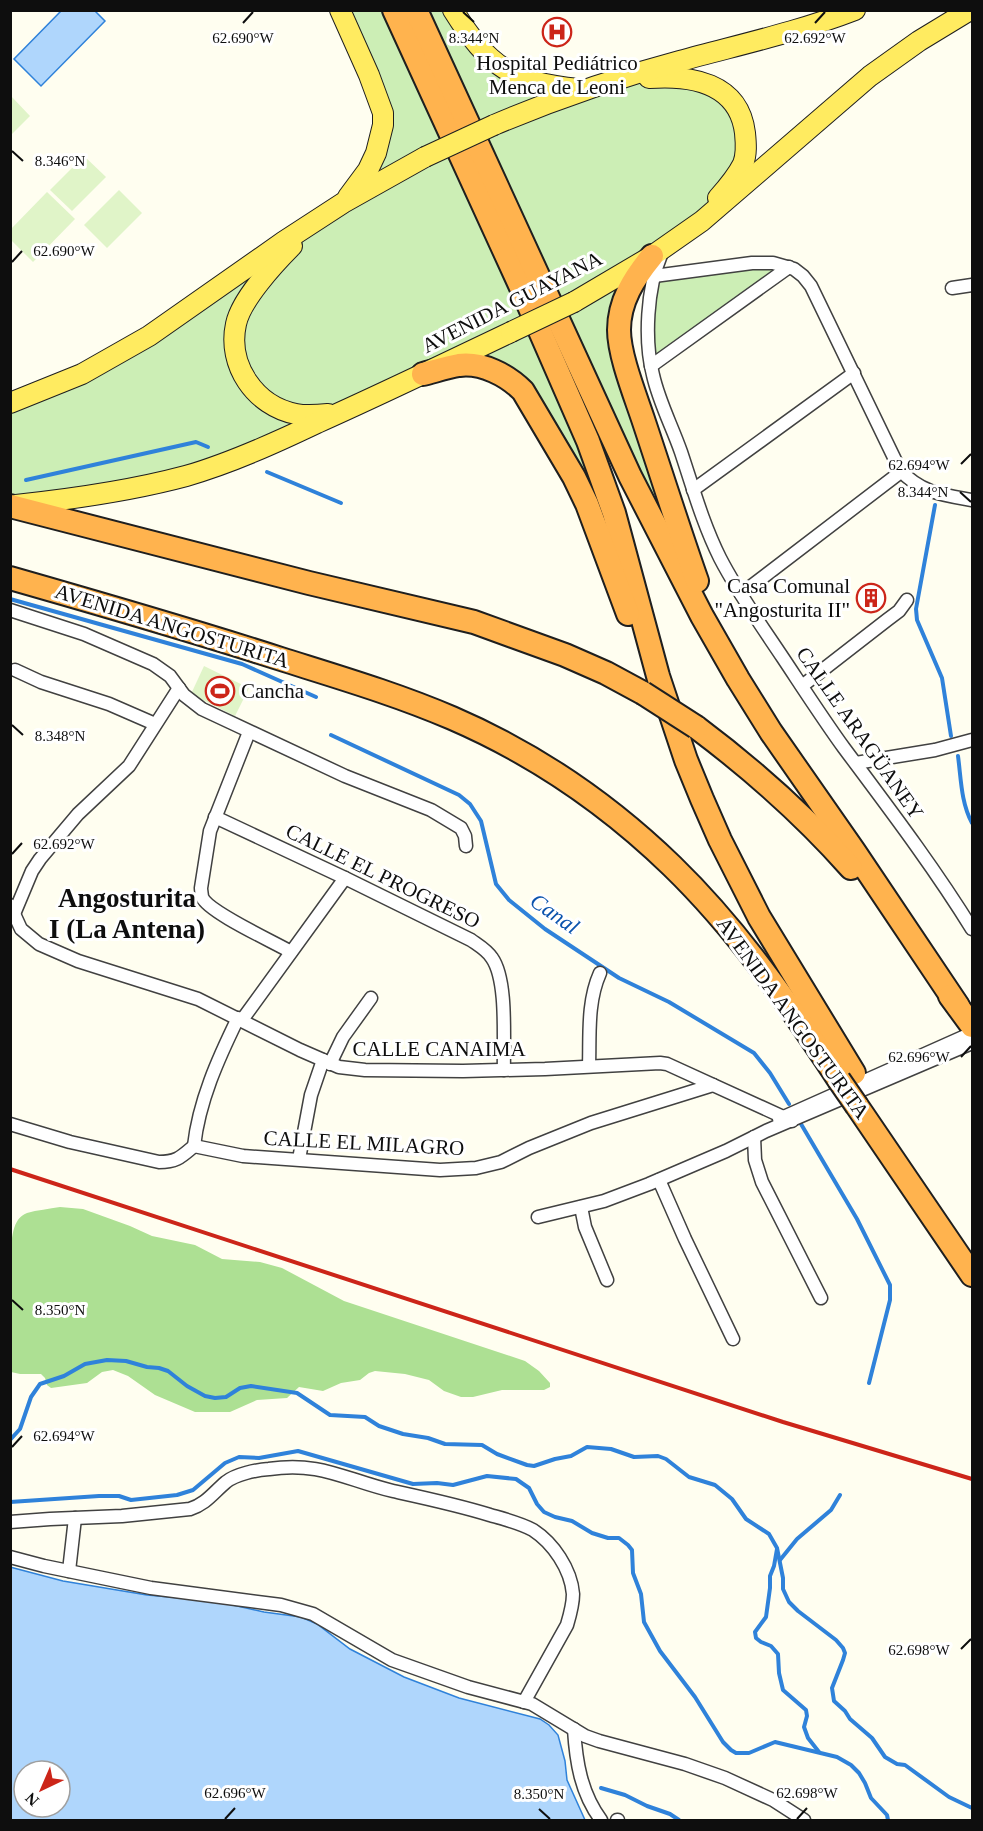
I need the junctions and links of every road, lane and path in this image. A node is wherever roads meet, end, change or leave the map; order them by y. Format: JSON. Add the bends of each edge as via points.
{"nodes":[{"id":1,"x":340,"y":10,"type":"edge"},
{"id":2,"x":394,"y":10,"type":"edge"},
{"id":3,"x":416,"y":10,"type":"edge"},
{"id":4,"x":453,"y":10,"type":"edge"},
{"id":5,"x":855,"y":10,"type":"edge"},
{"id":6,"x":970,"y":10,"type":"edge"},
{"id":7,"x":604,"y":84,"type":"junction"},
{"id":8,"x":585,"y":90,"type":"junction"},
{"id":9,"x":343,"y":202,"type":"junction"},
{"id":10,"x":319,"y":219,"type":"junction"},
{"id":11,"x":656,"y":260,"type":"junction"},
{"id":12,"x":789,"y":267,"type":"junction"},
{"id":13,"x":972,"y":285,"type":"edge"},
{"id":14,"x":952,"y":288,"type":"dead end"},
{"id":15,"x":651,"y":366,"type":"junction"},
{"id":16,"x":854,"y":372,"type":"junction"},
{"id":17,"x":423,"y":374,"type":"junction"},
{"id":18,"x":10,"y":403,"type":"edge"},
{"id":19,"x":343,"y":411,"type":"junction"},
{"id":20,"x":902,"y":471,"type":"junction"},
{"id":21,"x":693,"y":490,"type":"junction"},
{"id":22,"x":972,"y":500,"type":"edge"},
{"id":23,"x":10,"y":506,"type":"edge"},
{"id":24,"x":10,"y":578,"type":"edge"},
{"id":25,"x":741,"y":594,"type":"junction"},
{"id":26,"x":907,"y":600,"type":"dead end"},
{"id":27,"x":10,"y":610,"type":"edge"},
{"id":28,"x":725,"y":656,"type":"junction"},
{"id":29,"x":15,"y":670,"type":"dead end"},
{"id":30,"x":802,"y":686,"type":"junction"},
{"id":31,"x":179,"y":688,"type":"junction"},
{"id":32,"x":155,"y":724,"type":"junction"},
{"id":33,"x":685,"y":727,"type":"junction"},
{"id":34,"x":249,"y":732,"type":"junction"},
{"id":35,"x":972,"y":740,"type":"edge"},
{"id":36,"x":856,"y":764,"type":"junction"},
{"id":37,"x":215,"y":817,"type":"junction"},
{"id":38,"x":466,"y":846,"type":"dead end"},
{"id":39,"x":345,"y":878,"type":"junction"},
{"id":40,"x":12,"y":910,"type":"edge"},
{"id":41,"x":972,"y":929,"type":"edge"},
{"id":42,"x":291,"y":952,"type":"junction"},
{"id":43,"x":600,"y":973,"type":"dead end"},
{"id":44,"x":371,"y":998,"type":"dead end"},
{"id":45,"x":240,"y":1019,"type":"junction"},
{"id":46,"x":969,"y":1026,"type":"edge"},
{"id":47,"x":326,"y":1062,"type":"junction"},
{"id":48,"x":590,"y":1066,"type":"junction"},
{"id":49,"x":504,"y":1070,"type":"junction"},
{"id":50,"x":846,"y":1076,"type":"junction"},
{"id":51,"x":713,"y":1085,"type":"junction"},
{"id":52,"x":787,"y":1119,"type":"junction"},
{"id":53,"x":10,"y":1124,"type":"edge"},
{"id":54,"x":754,"y":1137,"type":"junction"},
{"id":55,"x":194,"y":1146,"type":"junction"},
{"id":56,"x":299,"y":1160,"type":"junction"},
{"id":57,"x":659,"y":1180,"type":"junction"},
{"id":58,"x":581,"y":1207,"type":"junction"},
{"id":59,"x":538,"y":1216,"type":"dead end"},
{"id":60,"x":971,"y":1272,"type":"edge"},
{"id":61,"x":607,"y":1280,"type":"dead end"},
{"id":62,"x":821,"y":1299,"type":"dead end"},
{"id":63,"x":733,"y":1339,"type":"dead end"},
{"id":64,"x":75,"y":1518,"type":"junction"},
{"id":65,"x":10,"y":1522,"type":"edge"},
{"id":66,"x":10,"y":1557,"type":"edge"},
{"id":67,"x":69,"y":1571,"type":"junction"},
{"id":68,"x":525,"y":1702,"type":"junction"},
{"id":69,"x":574,"y":1729,"type":"junction"},
{"id":70,"x":601,"y":1821,"type":"edge"},
{"id":71,"x":804,"y":1821,"type":"edge"}],
"edges":[{"from":1,"to":9,"type":"main road","via":[[383,113],[376,153]]},
{"from":2,"to":33,"type":"highway","via":[[588,441],[614,513],[656,666]]},
{"from":3,"to":28,"type":"highway","via":[[630,476]]},
{"from":4,"to":8,"type":"main road","via":[[483,52],[507,71],[547,85]]},
{"from":5,"to":7,"type":"main road"},
{"from":6,"to":11,"type":"main road","name":"AVENIDA GUAYANA","via":[[870,76]]},
{"from":7,"to":8,"type":"main road"},
{"from":7,"to":11,"type":"main road","via":[[684,77],[703,82],[716,87],[735,104],[744,125],[743,164],[710,206]]},
{"from":8,"to":9,"type":"main road","bridge":true,"via":[[494,125]]},
{"from":9,"to":10,"type":"main road"},
{"from":10,"to":18,"type":"main road","via":[[149,336],[82,374]]},
{"from":10,"to":19,"type":"main road","via":[[288,249],[246,302],[236,323],[234,346],[237,363],[250,387],[270,404],[297,415]]},
{"from":11,"to":12,"type":"street","via":[[773,263]]},
{"from":11,"to":15,"type":"street","name":"CALLE ARAGÜANEY","via":[[649,312]]},
{"from":11,"to":17,"type":"main road","name":"AVENIDA GUAYANA","bridge":true},
{"from":11,"to":28,"type":"highway","via":[[639,271],[624,299],[620,343],[688,557]]},
{"from":12,"to":15,"type":"street"},
{"from":12,"to":16,"type":"street","via":[[811,286]]},
{"from":13,"to":14,"type":"street"},
{"from":15,"to":21,"type":"street","name":"CALLE ARAGÜANEY"},
{"from":16,"to":20,"type":"street"},
{"from":16,"to":21,"type":"street"},
{"from":17,"to":19,"type":"main road","name":"AVENIDA GUAYANA"},
{"from":17,"to":33,"type":"highway","via":[[460,365],[479,366],[515,382],[526,396],[574,477],[638,640]]},
{"from":19,"to":23,"type":"main road","name":"AVENIDA GUAYANA","via":[[188,475],[98,494]]},
{"from":20,"to":22,"type":"street","via":[[922,488]]},
{"from":20,"to":25,"type":"street"},
{"from":21,"to":25,"type":"street","name":"CALLE ARAGÜANEY","via":[[719,556]]},
{"from":23,"to":33,"type":"highway","bridge":true,"via":[[474,622],[606,673],[643,693]]},
{"from":24,"to":50,"type":"highway","name":"AVENIDA ANGOSTURITA","via":[[248,648],[410,701],[532,759],[606,809],[697,891]]},
{"from":25,"to":30,"type":"street","name":"CALLE ARAGÜANEY"},
{"from":26,"to":30,"type":"street"},
{"from":27,"to":31,"type":"street","via":[[84,634],[153,664]]},
{"from":28,"to":46,"type":"highway","via":[[771,732]]},
{"from":29,"to":32,"type":"street"},
{"from":30,"to":36,"type":"street","name":"CALLE ARAGÜANEY"},
{"from":31,"to":32,"type":"street"},
{"from":31,"to":34,"type":"street","via":[[202,709]]},
{"from":32,"to":40,"type":"street","via":[[129,766],[50,846]]},
{"from":33,"to":46,"type":"highway","via":[[764,782],[828,841],[877,898]]},
{"from":33,"to":50,"type":"highway","via":[[702,799],[746,893]]},
{"from":34,"to":37,"type":"street"},
{"from":34,"to":38,"type":"street","via":[[430,810],[461,828]]},
{"from":35,"to":36,"type":"street"},
{"from":36,"to":41,"type":"street","name":"CALLE ARAGÜANEY"},
{"from":37,"to":39,"type":"street","name":"CALLE EL PROGRESO"},
{"from":37,"to":42,"type":"street","via":[[202,897],[211,907]]},
{"from":39,"to":42,"type":"street"},
{"from":39,"to":49,"type":"street","name":"CALLE EL PROGRESO","via":[[471,940],[492,956],[501,981]]},
{"from":40,"to":45,"type":"street","name":"CALLE CANAIMA","via":[[21,929],[39,944],[78,961],[198,999]]},
{"from":42,"to":45,"type":"street"},
{"from":43,"to":48,"type":"street","via":[[590,1014]]},
{"from":44,"to":47,"type":"street"},
{"from":45,"to":47,"type":"street","name":"CALLE CANAIMA"},
{"from":45,"to":55,"type":"street","via":[[206,1092]]},
{"from":46,"to":52,"type":"street"},
{"from":47,"to":49,"type":"street","name":"CALLE CANAIMA","via":[[365,1070]]},
{"from":47,"to":56,"type":"street","via":[[310,1095]]},
{"from":48,"to":49,"type":"street","name":"CALLE CANAIMA"},
{"from":48,"to":51,"type":"street","name":"CALLE CANAIMA","via":[[668,1064]]},
{"from":50,"to":60,"type":"highway"},
{"from":51,"to":52,"type":"street","name":"CALLE CANAIMA"},
{"from":51,"to":56,"type":"street","name":"CALLE EL MILAGRO","via":[[591,1123],[501,1162],[476,1168],[440,1170]]},
{"from":52,"to":54,"type":"street"},
{"from":53,"to":55,"type":"street","via":[[159,1162],[176,1161]]},
{"from":54,"to":57,"type":"street"},
{"from":54,"to":62,"type":"street","via":[[755,1160],[762,1182]]},
{"from":55,"to":56,"type":"street","name":"CALLE EL MILAGRO","via":[[243,1156]]},
{"from":57,"to":58,"type":"street"},
{"from":57,"to":63,"type":"street"},
{"from":58,"to":59,"type":"street"},
{"from":58,"to":61,"type":"street"},
{"from":64,"to":65,"type":"street"},
{"from":64,"to":67,"type":"street"},
{"from":64,"to":68,"type":"street","via":[[190,1509],[207,1501],[233,1478],[300,1466],[522,1525],[555,1550],[571,1582],[573,1596],[567,1625]]},
{"from":66,"to":67,"type":"street"},
{"from":67,"to":68,"type":"street","via":[[151,1588],[299,1608],[392,1660]]},
{"from":68,"to":69,"type":"street"},
{"from":69,"to":70,"type":"street","via":[[583,1787]]},
{"from":69,"to":71,"type":"street","via":[[599,1741],[725,1778],[773,1800]]}]}
